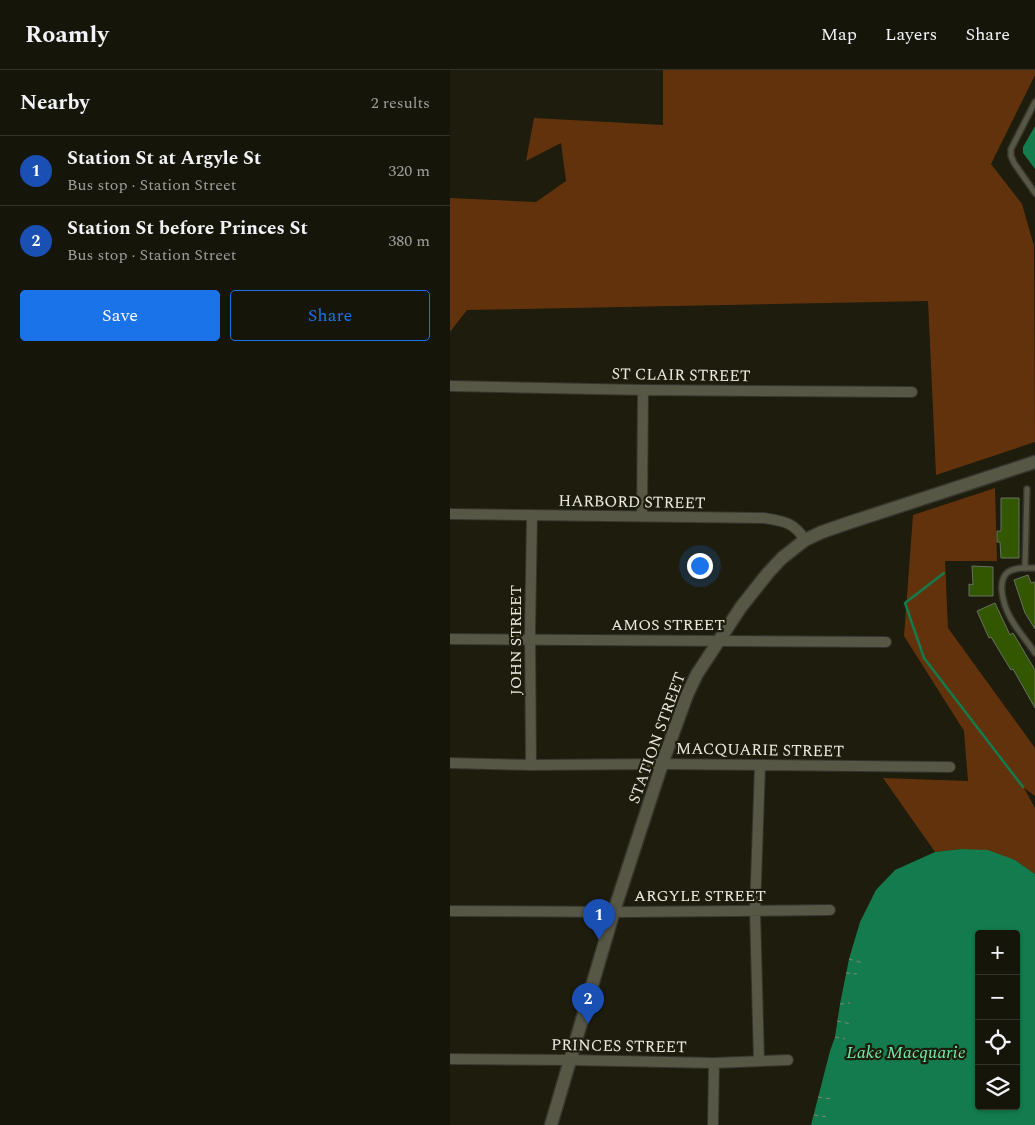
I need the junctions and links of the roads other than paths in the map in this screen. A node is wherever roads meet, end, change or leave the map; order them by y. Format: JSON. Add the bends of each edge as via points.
{"nodes":[{"id":1,"x":1035,"y":102,"type":"edge"},
{"id":2,"x":1035,"y":193,"type":"edge"},
{"id":3,"x":450,"y":386,"type":"edge"},
{"id":4,"x":643,"y":390,"type":"junction"},
{"id":5,"x":912,"y":392,"type":"dead end"},
{"id":6,"x":1035,"y":462,"type":"edge"},
{"id":7,"x":1027,"y":489,"type":"dead end"},
{"id":8,"x":450,"y":514,"type":"edge"},
{"id":9,"x":532,"y":515,"type":"junction"},
{"id":10,"x":642,"y":516,"type":"junction"},
{"id":11,"x":805,"y":540,"type":"junction"},
{"id":12,"x":1026,"y":568,"type":"junction"},
{"id":13,"x":1035,"y":568,"type":"edge"},
{"id":14,"x":450,"y":639,"type":"edge"},
{"id":15,"x":530,"y":640,"type":"junction"},
{"id":16,"x":718,"y":641,"type":"junction"},
{"id":17,"x":886,"y":642,"type":"dead end"},
{"id":18,"x":1035,"y":653,"type":"edge"},
{"id":19,"x":450,"y":763,"type":"edge"},
{"id":20,"x":662,"y":764,"type":"junction"},
{"id":21,"x":531,"y":765,"type":"junction"},
{"id":22,"x":760,"y":765,"type":"junction"},
{"id":23,"x":950,"y":767,"type":"dead end"},
{"id":24,"x":450,"y":910,"type":"edge"},
{"id":25,"x":830,"y":910,"type":"dead end"},
{"id":26,"x":614,"y":911,"type":"junction"},
{"id":27,"x":755,"y":911,"type":"junction"},
{"id":28,"x":450,"y":1059,"type":"edge"},
{"id":29,"x":570,"y":1060,"type":"junction"},
{"id":30,"x":788,"y":1060,"type":"dead end"},
{"id":31,"x":759,"y":1061,"type":"junction"},
{"id":32,"x":714,"y":1063,"type":"junction"},
{"id":33,"x":551,"y":1125,"type":"edge"},
{"id":34,"x":713,"y":1125,"type":"edge"}],
"edges":[{"from":1,"to":2,"type":"lane","via":[[1011,149],[1011,156]]},
{"from":3,"to":4,"type":"street","name":"ST CLAIR STREET"},
{"from":4,"to":5,"type":"street","name":"ST CLAIR STREET"},
{"from":4,"to":10,"type":"street"},
{"from":6,"to":11,"type":"street","name":"STATION STREET","via":[[855,520]]},
{"from":7,"to":12,"type":"lane"},
{"from":8,"to":9,"type":"street","name":"HARBORD STREET"},
{"from":9,"to":10,"type":"street","name":"HARBORD STREET"},
{"from":9,"to":15,"type":"street","name":"JOHN STREET"},
{"from":10,"to":11,"type":"street","name":"HARBORD STREET","via":[[764,518],[789,524]]},
{"from":11,"to":16,"type":"street","name":"STATION STREET","via":[[768,573]]},
{"from":12,"to":13,"type":"lane"},
{"from":12,"to":18,"type":"lane","via":[[1008,572],[1001,588],[1010,618]]},
{"from":14,"to":15,"type":"street","name":"AMOS STREET"},
{"from":15,"to":16,"type":"street","name":"AMOS STREET"},
{"from":15,"to":21,"type":"street","name":"JOHN STREET"},
{"from":16,"to":17,"type":"street","name":"AMOS STREET"},
{"from":16,"to":20,"type":"street","name":"STATION STREET","via":[[686,695]]},
{"from":19,"to":21,"type":"street","name":"MACQUARIE STREET"},
{"from":20,"to":21,"type":"street","name":"MACQUARIE STREET"},
{"from":20,"to":22,"type":"street","name":"MACQUARIE STREET"},
{"from":20,"to":26,"type":"street","name":"STATION STREET"},
{"from":22,"to":23,"type":"street","name":"MACQUARIE STREET"},
{"from":22,"to":27,"type":"street"},
{"from":24,"to":26,"type":"street","name":"ARGYLE STREET"},
{"from":25,"to":27,"type":"street","name":"ARGYLE STREET"},
{"from":26,"to":27,"type":"street","name":"ARGYLE STREET"},
{"from":26,"to":29,"type":"street","name":"STATION STREET"},
{"from":27,"to":31,"type":"street"},
{"from":28,"to":29,"type":"street","name":"PRINCES STREET"},
{"from":29,"to":32,"type":"street","name":"PRINCES STREET"},
{"from":29,"to":33,"type":"street","name":"STATION STREET"},
{"from":30,"to":31,"type":"street","name":"PRINCES STREET"},
{"from":31,"to":32,"type":"street","name":"PRINCES STREET"},
{"from":32,"to":34,"type":"street"}]}
